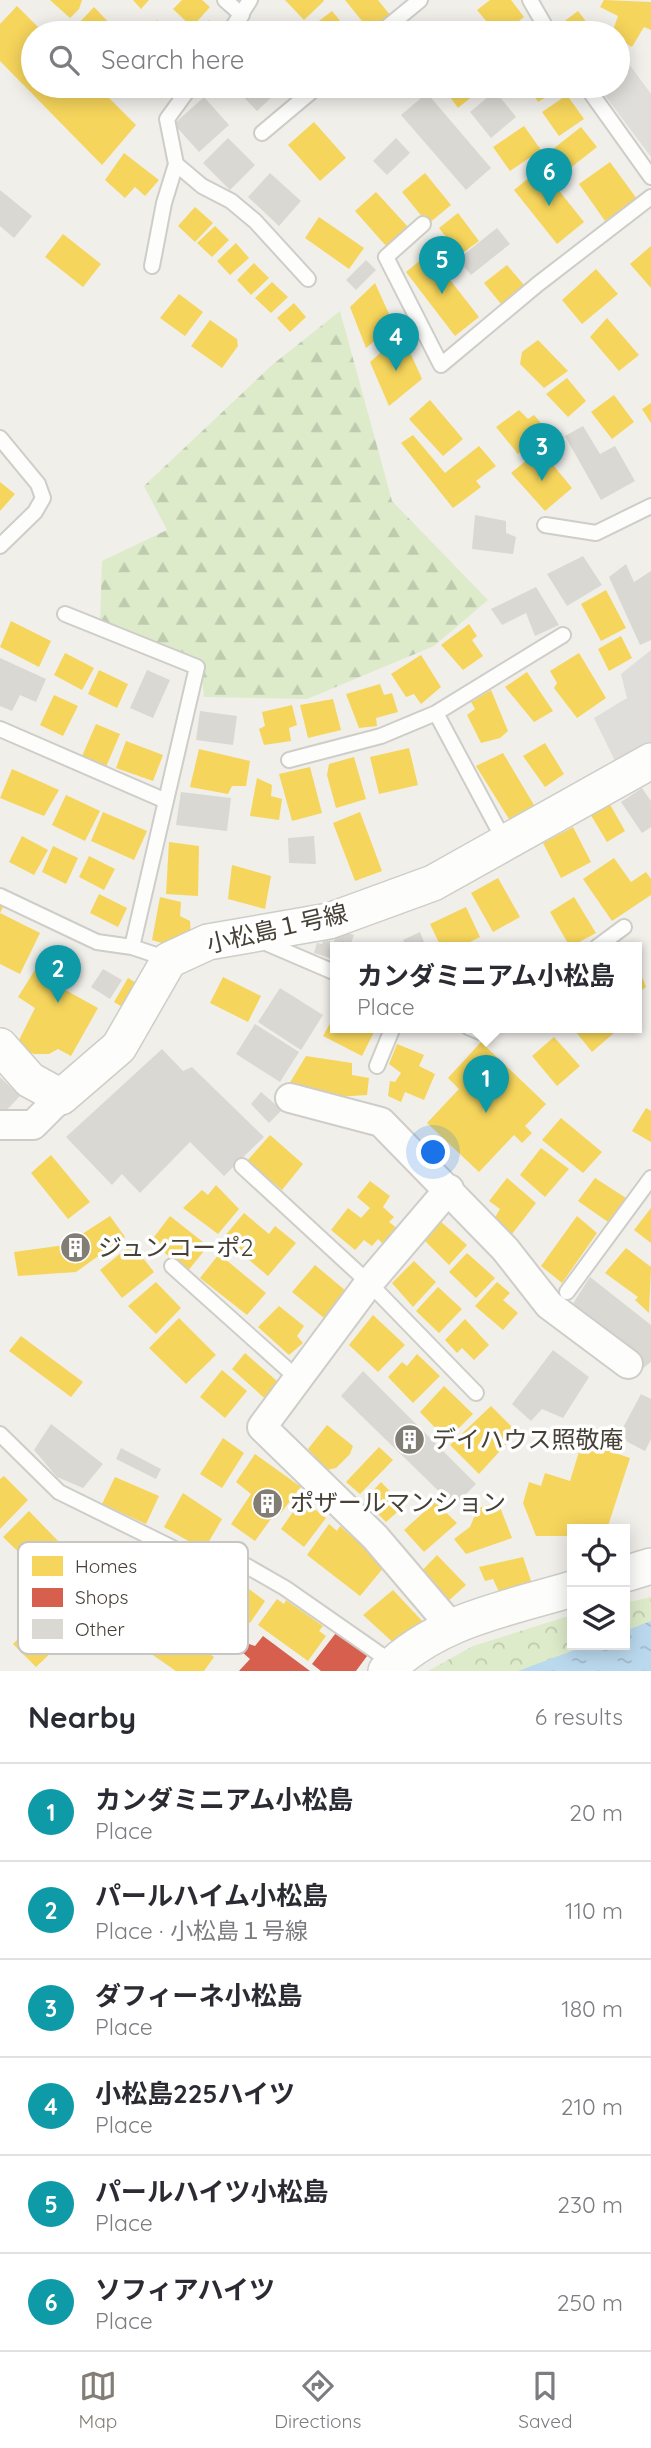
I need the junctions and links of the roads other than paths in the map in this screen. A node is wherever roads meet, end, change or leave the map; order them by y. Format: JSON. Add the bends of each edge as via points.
{"nodes":[{"id":1,"x":225,"y":0,"type":"edge"},
{"id":2,"x":250,"y":0,"type":"edge"},
{"id":3,"x":420,"y":0,"type":"edge"},
{"id":4,"x":530,"y":0,"type":"edge"},
{"id":5,"x":242,"y":15,"type":"junction"},
{"id":6,"x":238,"y":21,"type":"edge"},
{"id":7,"x":395,"y":21,"type":"edge"},
{"id":8,"x":542,"y":21,"type":"edge"},
{"id":9,"x":182,"y":98,"type":"edge"},
{"id":10,"x":304,"y":98,"type":"edge"},
{"id":11,"x":595,"y":98,"type":"edge"},
{"id":12,"x":262,"y":133,"type":"dead end"},
{"id":13,"x":176,"y":164,"type":"junction"},
{"id":14,"x":651,"y":177,"type":"edge"},
{"id":15,"x":651,"y":197,"type":"edge"},
{"id":16,"x":423,"y":224,"type":"dead end"},
{"id":17,"x":152,"y":266,"type":"dead end"},
{"id":18,"x":308,"y":279,"type":"dead end"},
{"id":19,"x":0,"y":438,"type":"edge"},
{"id":20,"x":651,"y":506,"type":"edge"},
{"id":21,"x":545,"y":525,"type":"dead end"},
{"id":22,"x":0,"y":546,"type":"edge"},
{"id":23,"x":65,"y":614,"type":"dead end"},
{"id":24,"x":563,"y":635,"type":"dead end"},
{"id":25,"x":436,"y":713,"type":"junction"},
{"id":26,"x":0,"y":729,"type":"edge"},
{"id":27,"x":289,"y":760,"type":"dead end"},
{"id":28,"x":651,"y":761,"type":"edge"},
{"id":29,"x":166,"y":801,"type":"junction"},
{"id":30,"x":505,"y":843,"type":"junction"},
{"id":31,"x":0,"y":896,"type":"edge"},
{"id":32,"x":624,"y":927,"type":"dead end"},
{"id":33,"x":251,"y":937,"type":"junction"},
{"id":34,"x":604,"y":942,"type":"edge"},
{"id":35,"x":132,"y":947,"type":"junction"},
{"id":36,"x":169,"y":960,"type":"junction"},
{"id":37,"x":330,"y":970,"type":"edge"},
{"id":38,"x":391,"y":1033,"type":"edge"},
{"id":39,"x":0,"y":1046,"type":"edge"},
{"id":40,"x":377,"y":1066,"type":"dead end"},
{"id":41,"x":61,"y":1097,"type":"junction"},
{"id":42,"x":290,"y":1098,"type":"dead end"},
{"id":43,"x":0,"y":1125,"type":"edge"},
{"id":44,"x":242,"y":1166,"type":"dead end"},
{"id":45,"x":651,"y":1178,"type":"edge"},
{"id":46,"x":449,"y":1189,"type":"junction"},
{"id":47,"x":172,"y":1266,"type":"dead end"},
{"id":48,"x":369,"y":1283,"type":"junction"},
{"id":49,"x":567,"y":1292,"type":"dead end"},
{"id":50,"x":628,"y":1364,"type":"dead end"},
{"id":51,"x":297,"y":1378,"type":"junction"},
{"id":52,"x":477,"y":1393,"type":"dead end"},
{"id":53,"x":0,"y":1434,"type":"edge"},
{"id":54,"x":161,"y":1542,"type":"edge"},
{"id":55,"x":651,"y":1566,"type":"edge"},
{"id":56,"x":248,"y":1567,"type":"edge"},
{"id":57,"x":630,"y":1572,"type":"edge"},
{"id":58,"x":567,"y":1590,"type":"edge"},
{"id":59,"x":450,"y":1625,"type":"junction"},
{"id":60,"x":390,"y":1667,"type":"edge"}],
"edges":[{"from":1,"to":5,"type":"lane"},
{"from":2,"to":5,"type":"lane"},
{"from":3,"to":7,"type":"lane"},
{"from":4,"to":8,"type":"lane"},
{"from":5,"to":6,"type":"lane"},
{"from":9,"to":13,"type":"lane","via":[[167,118]]},
{"from":10,"to":12,"type":"lane"},
{"from":11,"to":14,"type":"lane"},
{"from":13,"to":17,"type":"lane"},
{"from":13,"to":18,"type":"lane","via":[[255,220]]},
{"from":15,"to":16,"type":"lane","via":[[441,365],[386,257]]},
{"from":19,"to":22,"type":"lane","via":[[38,484],[43,498]]},
{"from":20,"to":21,"type":"lane","via":[[596,533]]},
{"from":23,"to":29,"type":"lane","via":[[197,667]]},
{"from":24,"to":25,"type":"lane"},
{"from":25,"to":27,"type":"lane","via":[[381,736]]},
{"from":25,"to":30,"type":"lane"},
{"from":26,"to":29,"type":"lane"},
{"from":28,"to":30,"type":"street","name":"小松島１号線"},
{"from":29,"to":35,"type":"lane"},
{"from":30,"to":33,"type":"street","name":"小松島１号線","via":[[433,883],[329,921]]},
{"from":31,"to":35,"type":"lane","via":[[97,942]]},
{"from":32,"to":34,"type":"lane"},
{"from":33,"to":36,"type":"street","name":"小松島１号線","via":[[208,942]]},
{"from":33,"to":37,"type":"lane"},
{"from":35,"to":36,"type":"lane"},
{"from":36,"to":41,"type":"street","via":[[119,1047]]},
{"from":38,"to":40,"type":"lane"},
{"from":39,"to":41,"type":"street","via":[[30,1080]]},
{"from":41,"to":43,"type":"street","via":[[33,1125]]},
{"from":42,"to":46,"type":"street","via":[[381,1122]]},
{"from":44,"to":48,"type":"lane"},
{"from":45,"to":49,"type":"lane"},
{"from":46,"to":48,"type":"street"},
{"from":46,"to":50,"type":"street","via":[[549,1305]]},
{"from":47,"to":51,"type":"lane"},
{"from":48,"to":51,"type":"street"},
{"from":48,"to":52,"type":"lane"},
{"from":51,"to":59,"type":"street","via":[[262,1427],[375,1536]]},
{"from":53,"to":54,"type":"lane","via":[[59,1492]]},
{"from":55,"to":57,"type":"street"},
{"from":56,"to":60,"type":"lane","via":[[285,1588]]},
{"from":58,"to":59,"type":"street"},
{"from":59,"to":60,"type":"street"}]}
